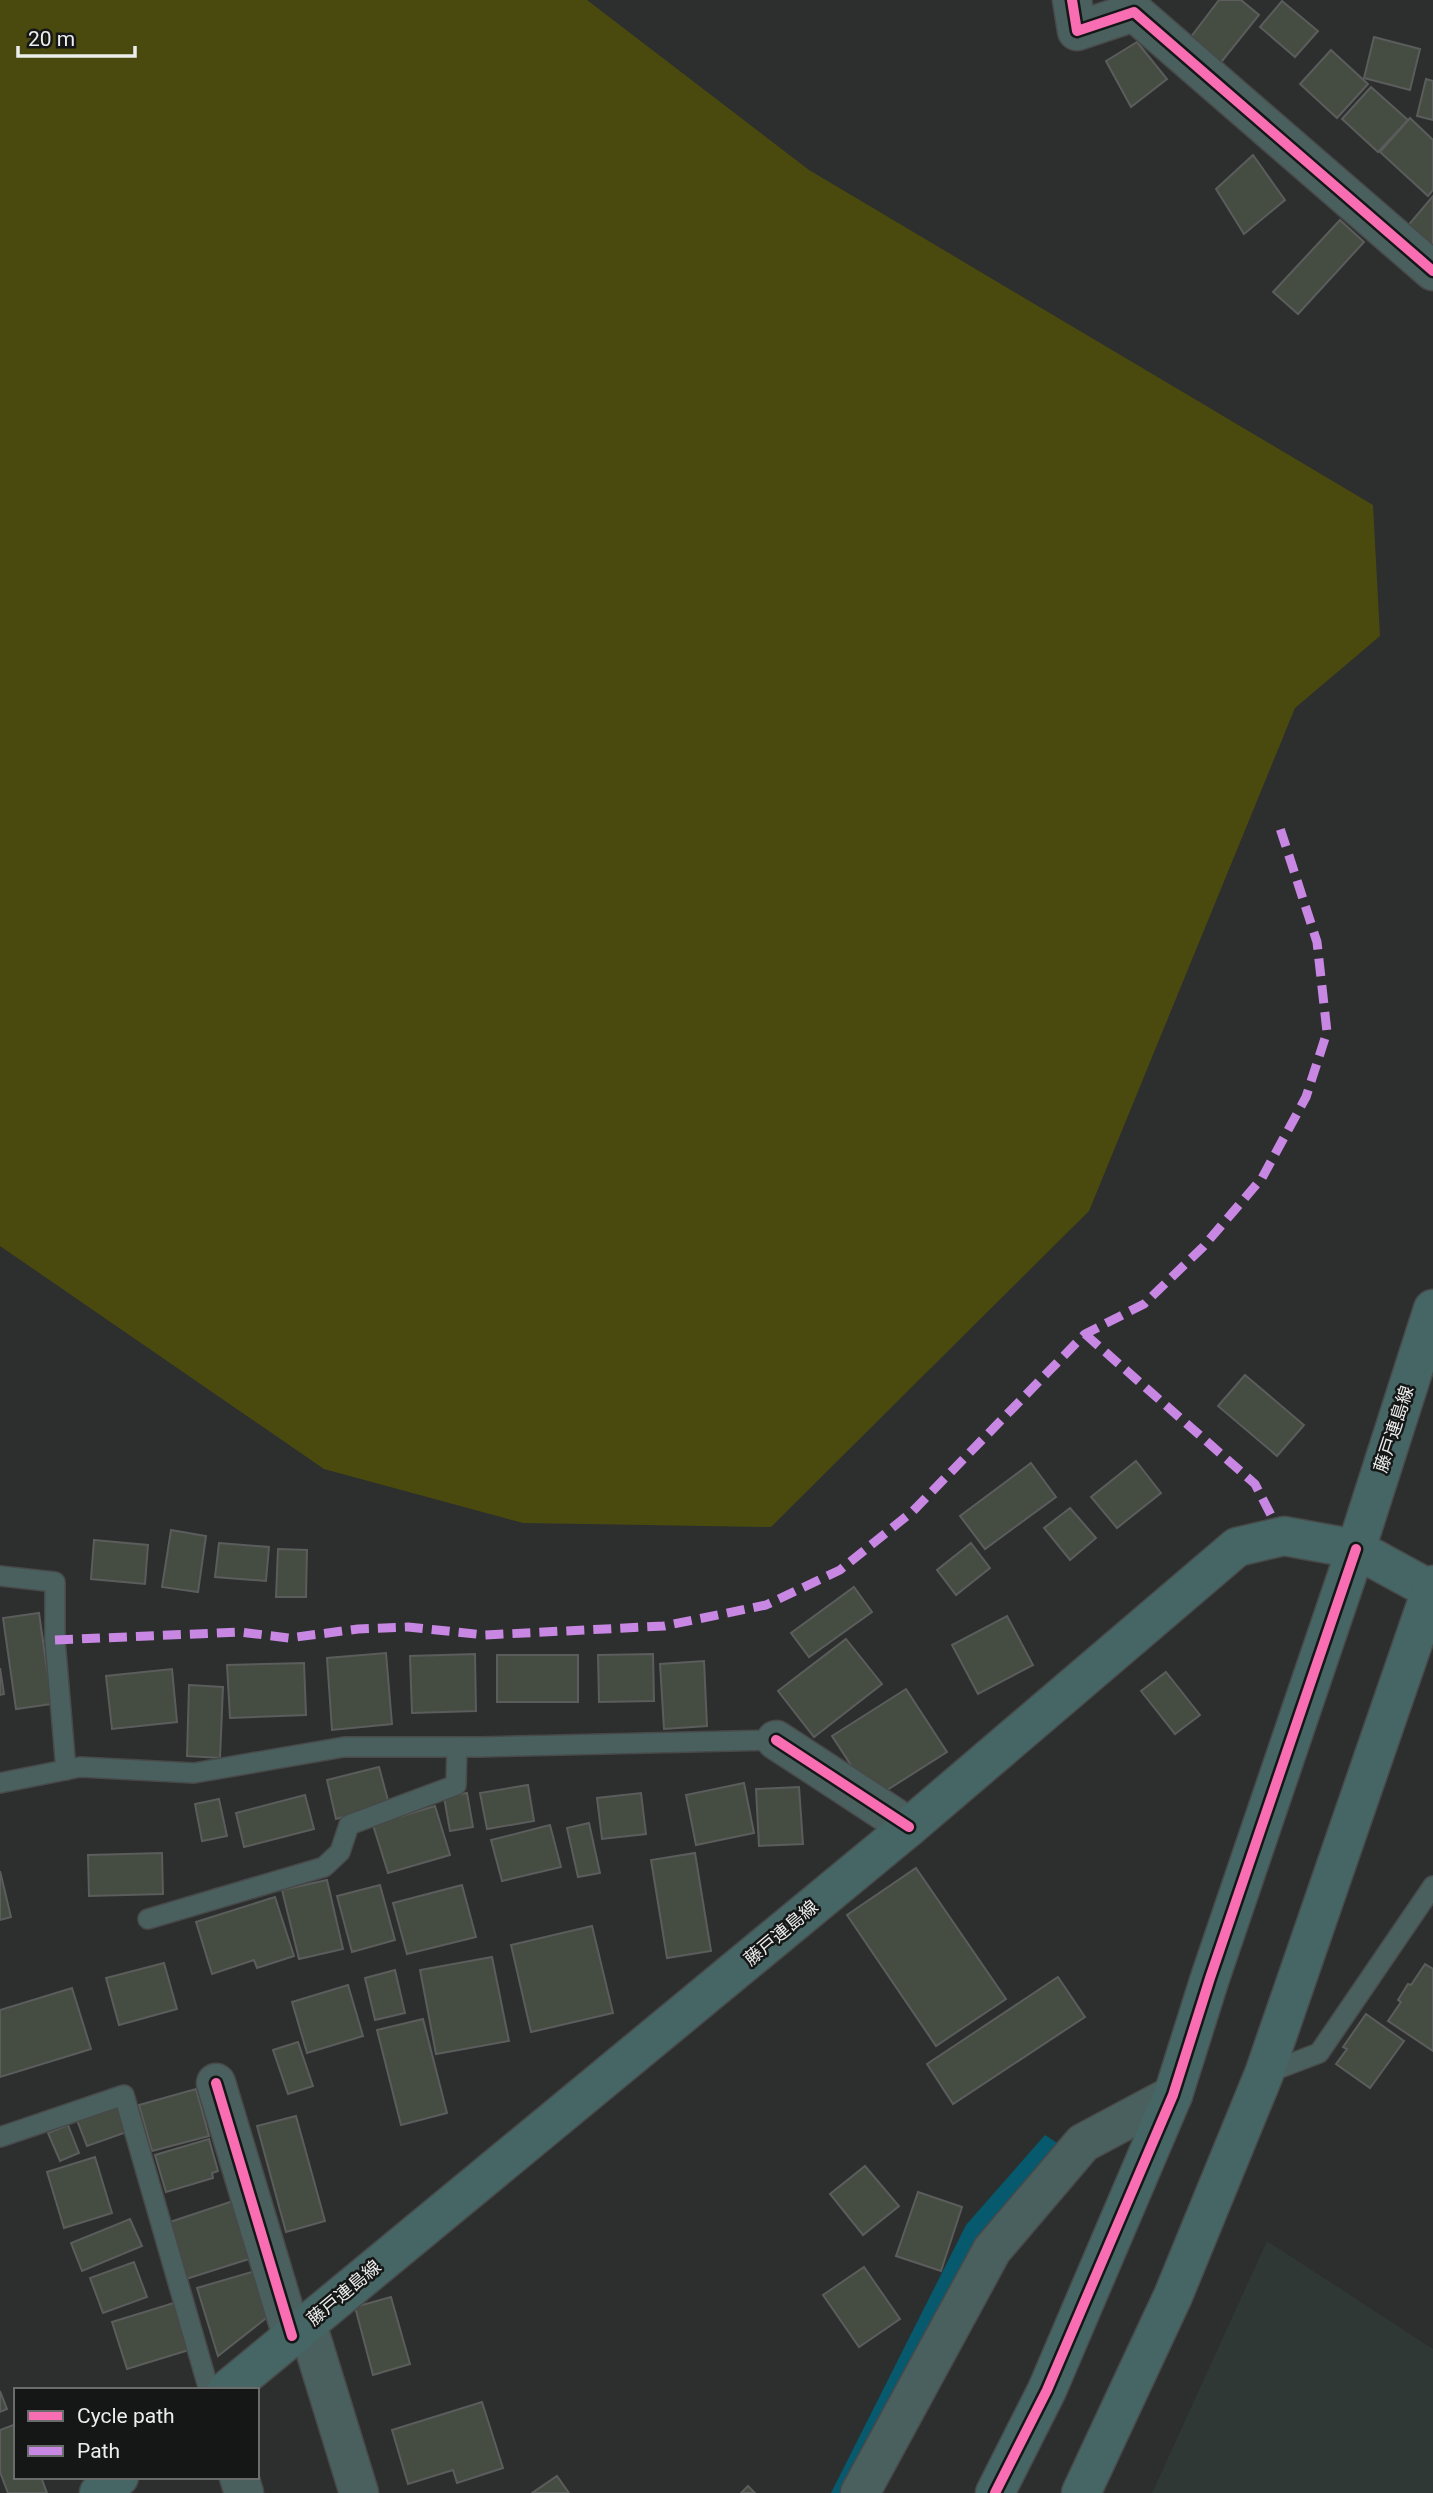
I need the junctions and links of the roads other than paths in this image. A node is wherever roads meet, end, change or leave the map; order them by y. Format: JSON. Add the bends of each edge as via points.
{"nodes":[{"id":1,"x":1072,"y":0,"type":"edge"},
{"id":2,"x":1433,"y":271,"type":"edge"},
{"id":3,"x":1433,"y":1309,"type":"edge"},
{"id":4,"x":1356,"y":1549,"type":"junction"},
{"id":5,"x":0,"y":1576,"type":"edge"},
{"id":6,"x":1432,"y":1589,"type":"edge"},
{"id":7,"x":776,"y":1740,"type":"joint"},
{"id":8,"x":457,"y":1747,"type":"junction"},
{"id":9,"x":66,"y":1770,"type":"junction"},
{"id":10,"x":0,"y":1783,"type":"edge"},
{"id":11,"x":909,"y":1827,"type":"junction"},
{"id":12,"x":1433,"y":1886,"type":"edge"},
{"id":13,"x":148,"y":1919,"type":"dead end"},
{"id":14,"x":1264,"y":2074,"type":"junction"},
{"id":15,"x":216,"y":2083,"type":"dead end"},
{"id":16,"x":1173,"y":2095,"type":"junction"},
{"id":17,"x":0,"y":2137,"type":"edge"},
{"id":18,"x":299,"y":2330,"type":"junction"},
{"id":19,"x":208,"y":2388,"type":"edge"},
{"id":20,"x":229,"y":2388,"type":"edge"},
{"id":21,"x":116,"y":2479,"type":"edge"},
{"id":22,"x":99,"y":2493,"type":"edge"},
{"id":23,"x":359,"y":2493,"type":"edge"},
{"id":24,"x":860,"y":2493,"type":"edge"},
{"id":25,"x":995,"y":2493,"type":"edge"},
{"id":26,"x":1081,"y":2493,"type":"edge"}],
"edges":[{"from":1,"to":2,"type":"street","via":[[1077,31],[1135,12]]},
{"from":3,"to":4,"type":"street","name":"藤戸連島線"},
{"from":4,"to":6,"type":"street","name":"藤戸連島線"},
{"from":4,"to":11,"type":"street","name":"藤戸連島線","via":[[1284,1536],[1237,1547]]},
{"from":4,"to":16,"type":"street"},
{"from":5,"to":9,"type":"lane","via":[[55,1582]]},
{"from":6,"to":14,"type":"street"},
{"from":7,"to":8,"type":"lane"},
{"from":7,"to":11,"type":"street"},
{"from":8,"to":9,"type":"lane","via":[[344,1747],[194,1773]]},
{"from":8,"to":13,"type":"lane","via":[[456,1785],[349,1825],[340,1852],[324,1867]]},
{"from":9,"to":10,"type":"lane"},
{"from":11,"to":18,"type":"street","name":"藤戸連島線"},
{"from":12,"to":14,"type":"lane","via":[[1319,2053]]},
{"from":14,"to":26,"type":"street","via":[[1173,2296]]},
{"from":15,"to":18,"type":"street"},
{"from":16,"to":24,"type":"street","via":[[1083,2143],[992,2250]]},
{"from":16,"to":25,"type":"street","via":[[1047,2390]]},
{"from":17,"to":19,"type":"lane","via":[[124,2095]]},
{"from":18,"to":20,"type":"street","name":"藤戸連島線"},
{"from":18,"to":23,"type":"street"},
{"from":21,"to":22,"type":"street"}]}
